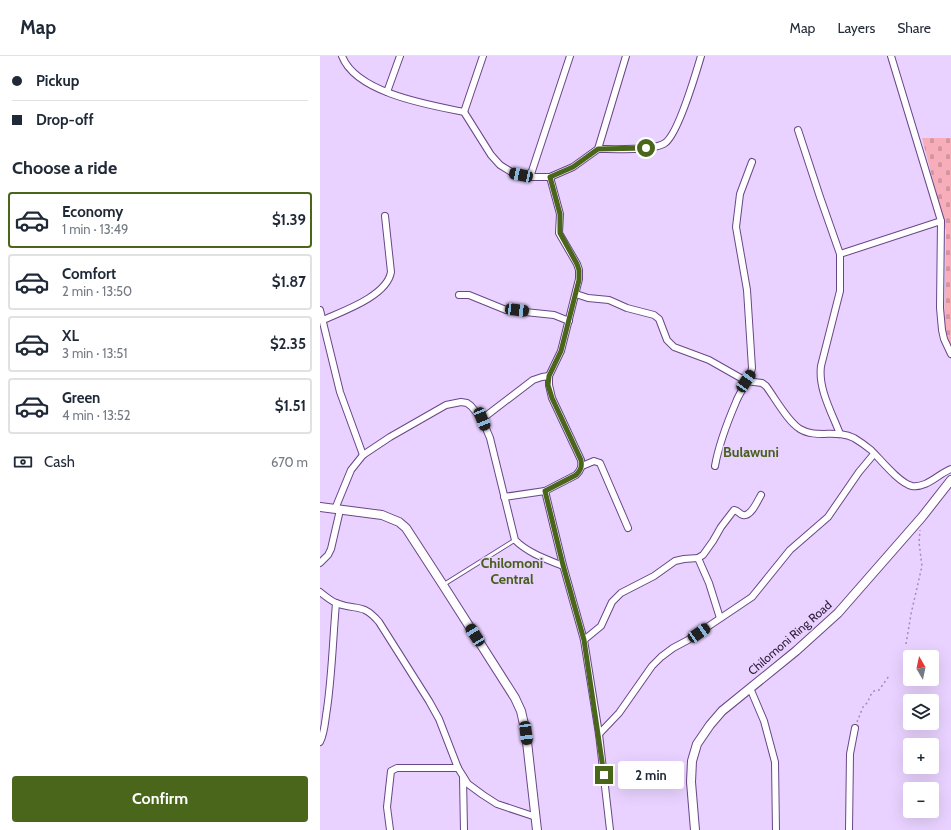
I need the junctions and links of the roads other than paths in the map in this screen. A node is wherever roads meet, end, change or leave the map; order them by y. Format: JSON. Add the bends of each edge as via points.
{"nodes":[{"id":1,"x":342,"y":56,"type":"edge"},
{"id":2,"x":400,"y":56,"type":"edge"},
{"id":3,"x":483,"y":56,"type":"edge"},
{"id":4,"x":570,"y":56,"type":"edge"},
{"id":5,"x":626,"y":56,"type":"edge"},
{"id":6,"x":701,"y":56,"type":"edge"},
{"id":7,"x":891,"y":56,"type":"edge"},
{"id":8,"x":387,"y":92,"type":"junction"},
{"id":9,"x":464,"y":112,"type":"junction"},
{"id":10,"x":798,"y":130,"type":"dead end"},
{"id":11,"x":598,"y":149,"type":"junction"},
{"id":12,"x":752,"y":162,"type":"dead end"},
{"id":13,"x":530,"y":176,"type":"junction"},
{"id":14,"x":550,"y":177,"type":"junction"},
{"id":15,"x":385,"y":216,"type":"dead end"},
{"id":16,"x":941,"y":220,"type":"junction"},
{"id":17,"x":840,"y":254,"type":"junction"},
{"id":18,"x":576,"y":294,"type":"junction"},
{"id":19,"x":459,"y":295,"type":"dead end"},
{"id":20,"x":320,"y":310,"type":"edge"},
{"id":21,"x":323,"y":320,"type":"junction"},
{"id":22,"x":569,"y":321,"type":"junction"},
{"id":23,"x":951,"y":354,"type":"edge"},
{"id":24,"x":549,"y":376,"type":"junction"},
{"id":25,"x":746,"y":381,"type":"junction"},
{"id":26,"x":482,"y":419,"type":"junction"},
{"id":27,"x":840,"y":434,"type":"junction"},
{"id":28,"x":874,"y":454,"type":"junction"},
{"id":29,"x":363,"y":455,"type":"junction"},
{"id":30,"x":582,"y":466,"type":"junction"},
{"id":31,"x":715,"y":466,"type":"dead end"},
{"id":32,"x":951,"y":469,"type":"edge"},
{"id":33,"x":951,"y":480,"type":"edge"},
{"id":34,"x":545,"y":491,"type":"junction"},
{"id":35,"x":761,"y":495,"type":"dead end"},
{"id":36,"x":504,"y":496,"type":"junction"},
{"id":37,"x":320,"y":507,"type":"edge"},
{"id":38,"x":338,"y":509,"type":"junction"},
{"id":39,"x":628,"y":528,"type":"dead end"},
{"id":40,"x":515,"y":540,"type":"junction"},
{"id":41,"x":698,"y":558,"type":"junction"},
{"id":42,"x":320,"y":563,"type":"edge"},
{"id":43,"x":563,"y":566,"type":"junction"},
{"id":44,"x":443,"y":585,"type":"junction"},
{"id":45,"x":320,"y":592,"type":"edge"},
{"id":46,"x":336,"y":603,"type":"junction"},
{"id":47,"x":720,"y":618,"type":"junction"},
{"id":48,"x":584,"y":640,"type":"junction"},
{"id":49,"x":750,"y":688,"type":"junction"},
{"id":50,"x":855,"y":728,"type":"road end"},
{"id":51,"x":599,"y":734,"type":"junction"},
{"id":52,"x":320,"y":742,"type":"edge"},
{"id":53,"x":458,"y":768,"type":"junction"},
{"id":54,"x":463,"y":777,"type":"junction"},
{"id":55,"x":536,"y":817,"type":"junction"},
{"id":56,"x":390,"y":830,"type":"edge"},
{"id":57,"x":464,"y":830,"type":"edge"},
{"id":58,"x":537,"y":830,"type":"edge"},
{"id":59,"x":610,"y":830,"type":"edge"},
{"id":60,"x":695,"y":830,"type":"edge"},
{"id":61,"x":776,"y":830,"type":"edge"},
{"id":62,"x":849,"y":830,"type":"edge"}],
"edges":[{"from":1,"to":8,"type":"street","via":[[347,67],[356,76]]},
{"from":2,"to":8,"type":"street"},
{"from":3,"to":9,"type":"street"},
{"from":4,"to":13,"type":"street"},
{"from":5,"to":11,"type":"street"},
{"from":6,"to":11,"type":"street","via":[[678,122],[665,143],[654,147]]},
{"from":7,"to":16,"type":"street"},
{"from":8,"to":9,"type":"street","via":[[419,104]]},
{"from":9,"to":13,"type":"street","via":[[490,155],[500,165],[513,173]]},
{"from":10,"to":17,"type":"street"},
{"from":11,"to":14,"type":"street","via":[[573,167]]},
{"from":12,"to":25,"type":"street","via":[[740,194],[736,227],[747,290],[752,362],[751,374]]},
{"from":13,"to":14,"type":"street"},
{"from":14,"to":18,"type":"street","via":[[560,214],[560,233],[579,270]]},
{"from":15,"to":21,"type":"street","via":[[390,278],[377,293]]},
{"from":16,"to":17,"type":"street"},
{"from":16,"to":23,"type":"street","via":[[940,308],[944,339]]},
{"from":17,"to":27,"type":"street","via":[[840,291],[820,374],[821,386]]},
{"from":18,"to":22,"type":"street"},
{"from":18,"to":25,"type":"street","via":[[609,300],[654,315],[659,319],[667,340],[674,347],[709,360]]},
{"from":19,"to":22,"type":"street","via":[[469,295],[506,310],[554,315]]},
{"from":20,"to":21,"type":"street"},
{"from":21,"to":29,"type":"street","via":[[340,392]]},
{"from":22,"to":24,"type":"street","via":[[559,356]]},
{"from":24,"to":26,"type":"street","via":[[533,380]]},
{"from":24,"to":30,"type":"street","via":[[548,385],[552,398]]},
{"from":25,"to":27,"type":"street","via":[[764,384],[802,431]]},
{"from":25,"to":31,"type":"street","via":[[722,436]]},
{"from":26,"to":29,"type":"street","via":[[467,403],[446,405],[397,432]]},
{"from":26,"to":36,"type":"street","via":[[492,446]]},
{"from":27,"to":28,"type":"street","via":[[853,438]]},
{"from":28,"to":32,"type":"street","via":[[897,476],[912,486],[925,484]]},
{"from":28,"to":47,"type":"street","via":[[828,517],[790,550],[752,598]]},
{"from":29,"to":38,"type":"street","via":[[351,470]]},
{"from":30,"to":34,"type":"street","via":[[576,475]]},
{"from":30,"to":39,"type":"street","via":[[594,461],[600,463]]},
{"from":33,"to":49,"type":"street","name":"Chilomoni Ring Road","via":[[844,607],[818,633]]},
{"from":34,"to":36,"type":"street"},
{"from":34,"to":43,"type":"street"},
{"from":35,"to":41,"type":"street","via":[[747,515],[734,510],[703,555]]},
{"from":36,"to":40,"type":"street"},
{"from":37,"to":38,"type":"street"},
{"from":38,"to":42,"type":"street","via":[[331,550]]},
{"from":38,"to":44,"type":"street","via":[[382,515],[399,522],[406,528]]},
{"from":40,"to":43,"type":"street","via":[[523,548]]},
{"from":40,"to":44,"type":"lane"},
{"from":41,"to":47,"type":"street"},
{"from":41,"to":48,"type":"street","via":[[675,561],[654,576],[621,593],[612,602],[601,626]]},
{"from":43,"to":48,"type":"street"},
{"from":44,"to":55,"type":"street","via":[[521,711]]},
{"from":45,"to":46,"type":"street"},
{"from":46,"to":52,"type":"street","via":[[331,675],[324,731]]},
{"from":46,"to":53,"type":"street","via":[[364,609],[379,622],[436,713]]},
{"from":47,"to":51,"type":"street","via":[[673,648],[652,666],[619,713]]},
{"from":48,"to":51,"type":"street"},
{"from":49,"to":60,"type":"street","name":"Chilomoni Ring Road","via":[[722,711],[694,750],[691,782]]},
{"from":49,"to":61,"type":"street","via":[[764,721],[775,762]]},
{"from":50,"to":62,"type":"street","via":[[850,754]]},
{"from":51,"to":59,"type":"street"},
{"from":53,"to":54,"type":"street"},
{"from":53,"to":56,"type":"street","via":[[397,768],[390,771],[387,807]]},
{"from":54,"to":55,"type":"street","via":[[475,790],[497,804]]},
{"from":54,"to":57,"type":"street"},
{"from":55,"to":58,"type":"street"}]}
